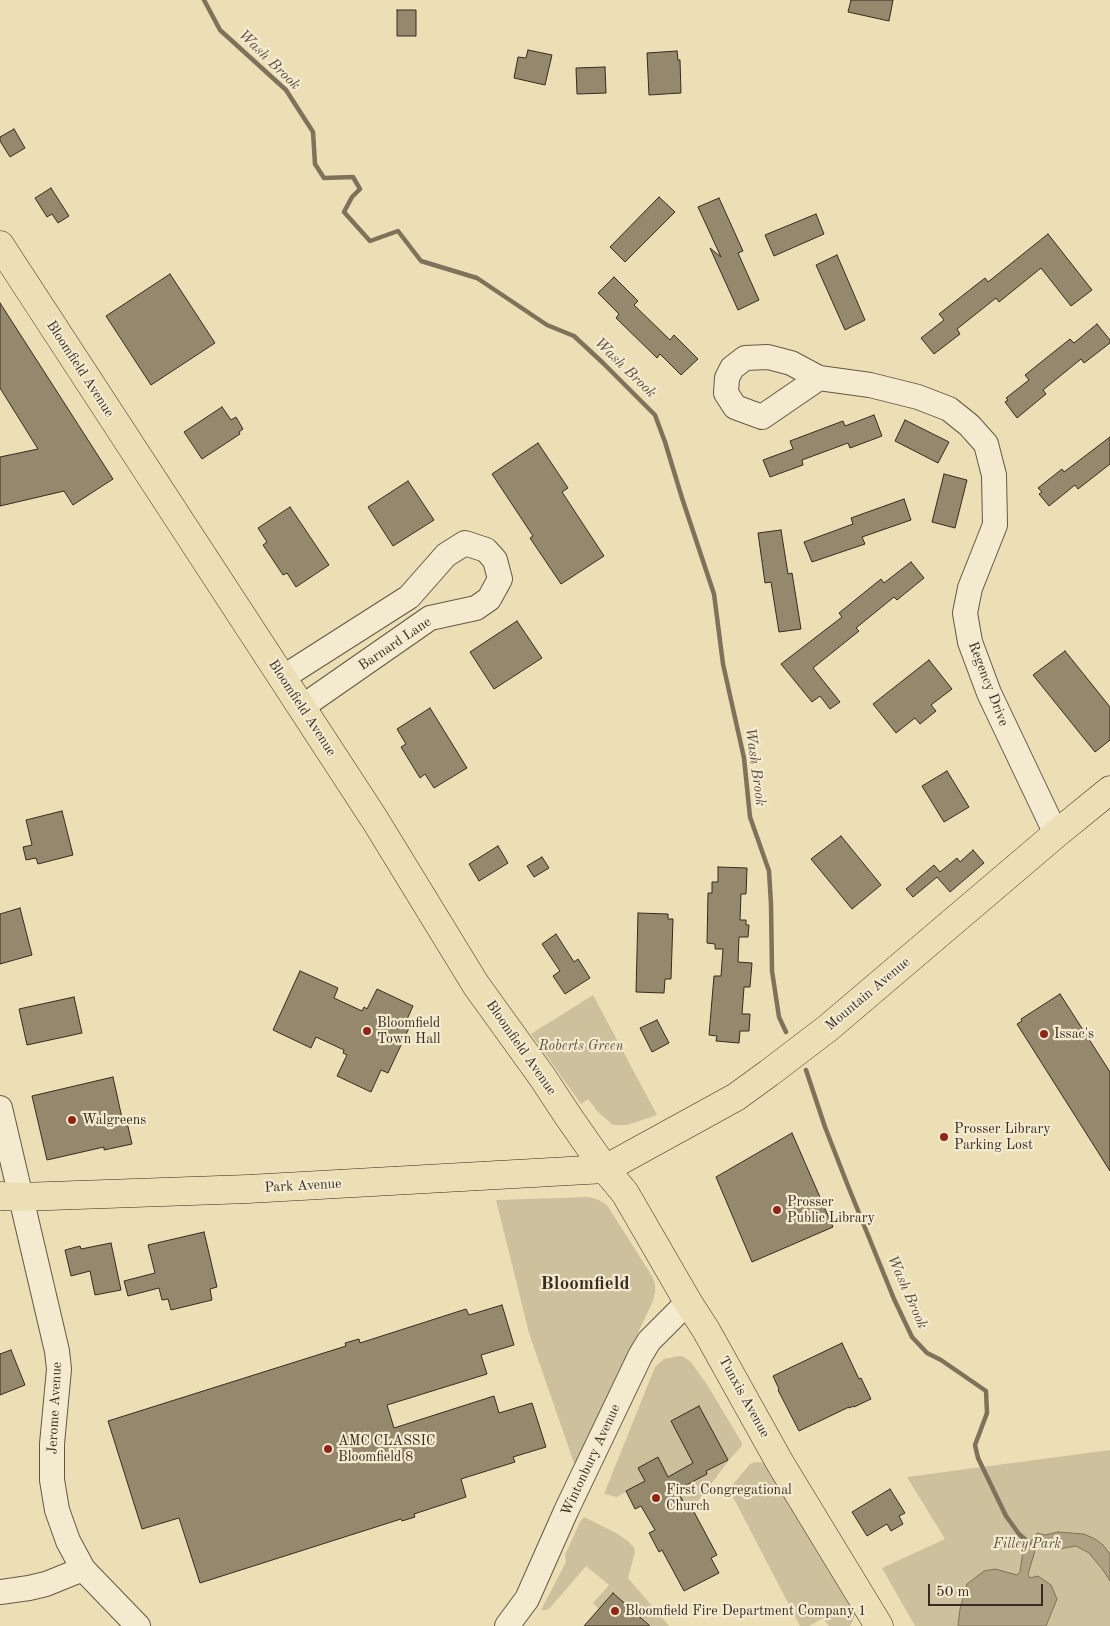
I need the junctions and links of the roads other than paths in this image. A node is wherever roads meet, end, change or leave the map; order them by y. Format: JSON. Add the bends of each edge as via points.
{"nodes":[{"id":1,"x":0,"y":247,"type":"edge"},
{"id":2,"x":819,"y":378,"type":"dead end"},
{"id":3,"x":282,"y":678,"type":"junction"},
{"id":4,"x":302,"y":707,"type":"junction"},
{"id":5,"x":1110,"y":790,"type":"edge"},
{"id":6,"x":1056,"y":834,"type":"junction"},
{"id":7,"x":0,"y":1108,"type":"edge"},
{"id":8,"x":606,"y":1169,"type":"junction"},
{"id":9,"x":10,"y":1196,"type":"edge"},
{"id":10,"x":688,"y":1302,"type":"junction"},
{"id":11,"x":83,"y":1569,"type":"junction"},
{"id":12,"x":0,"y":1592,"type":"edge"},
{"id":13,"x":138,"y":1626,"type":"edge"},
{"id":14,"x":507,"y":1626,"type":"edge"},
{"id":15,"x":879,"y":1626,"type":"edge"}],
"edges":[{"from":1,"to":3,"type":"main road","name":"Bloomfield Avenue"},
{"from":2,"to":6,"type":"street","name":"Regency Drive","via":[[870,385],[949,409],[986,444],[994,475],[995,525],[970,588],[965,613],[970,642],[988,693]]},
{"from":3,"to":4,"type":"main road","name":"Bloomfield Avenue"},
{"from":3,"to":4,"type":"street","name":"Barnard Lane","via":[[409,597],[446,555],[465,543],[486,550],[495,560],[500,579],[489,599],[476,608],[430,618]]},
{"from":4,"to":8,"type":"main road","name":"Bloomfield Avenue","via":[[476,984]]},
{"from":5,"to":6,"type":"main road","name":"Mountain Avenue"},
{"from":6,"to":8,"type":"main road","name":"Mountain Avenue","via":[[835,1022],[736,1097]]},
{"from":7,"to":9,"type":"street","name":"Jerome Avenue"},
{"from":8,"to":9,"type":"main road","name":"Park Avenue","via":[[248,1189]]},
{"from":8,"to":10,"type":"main road","name":"Tunxis Avenue","via":[[625,1193]]},
{"from":9,"to":11,"type":"street","name":"Jerome Avenue","via":[[57,1351],[52,1480],[57,1510]]},
{"from":10,"to":14,"type":"street","name":"Wintonbury Avenue","via":[[649,1342],[640,1356],[527,1599]]},
{"from":10,"to":15,"type":"main road","name":"Tunxis Avenue","via":[[780,1463]]},
{"from":11,"to":12,"type":"street","via":[[46,1584]]},
{"from":11,"to":13,"type":"street","name":"Jerome Avenue"}]}
